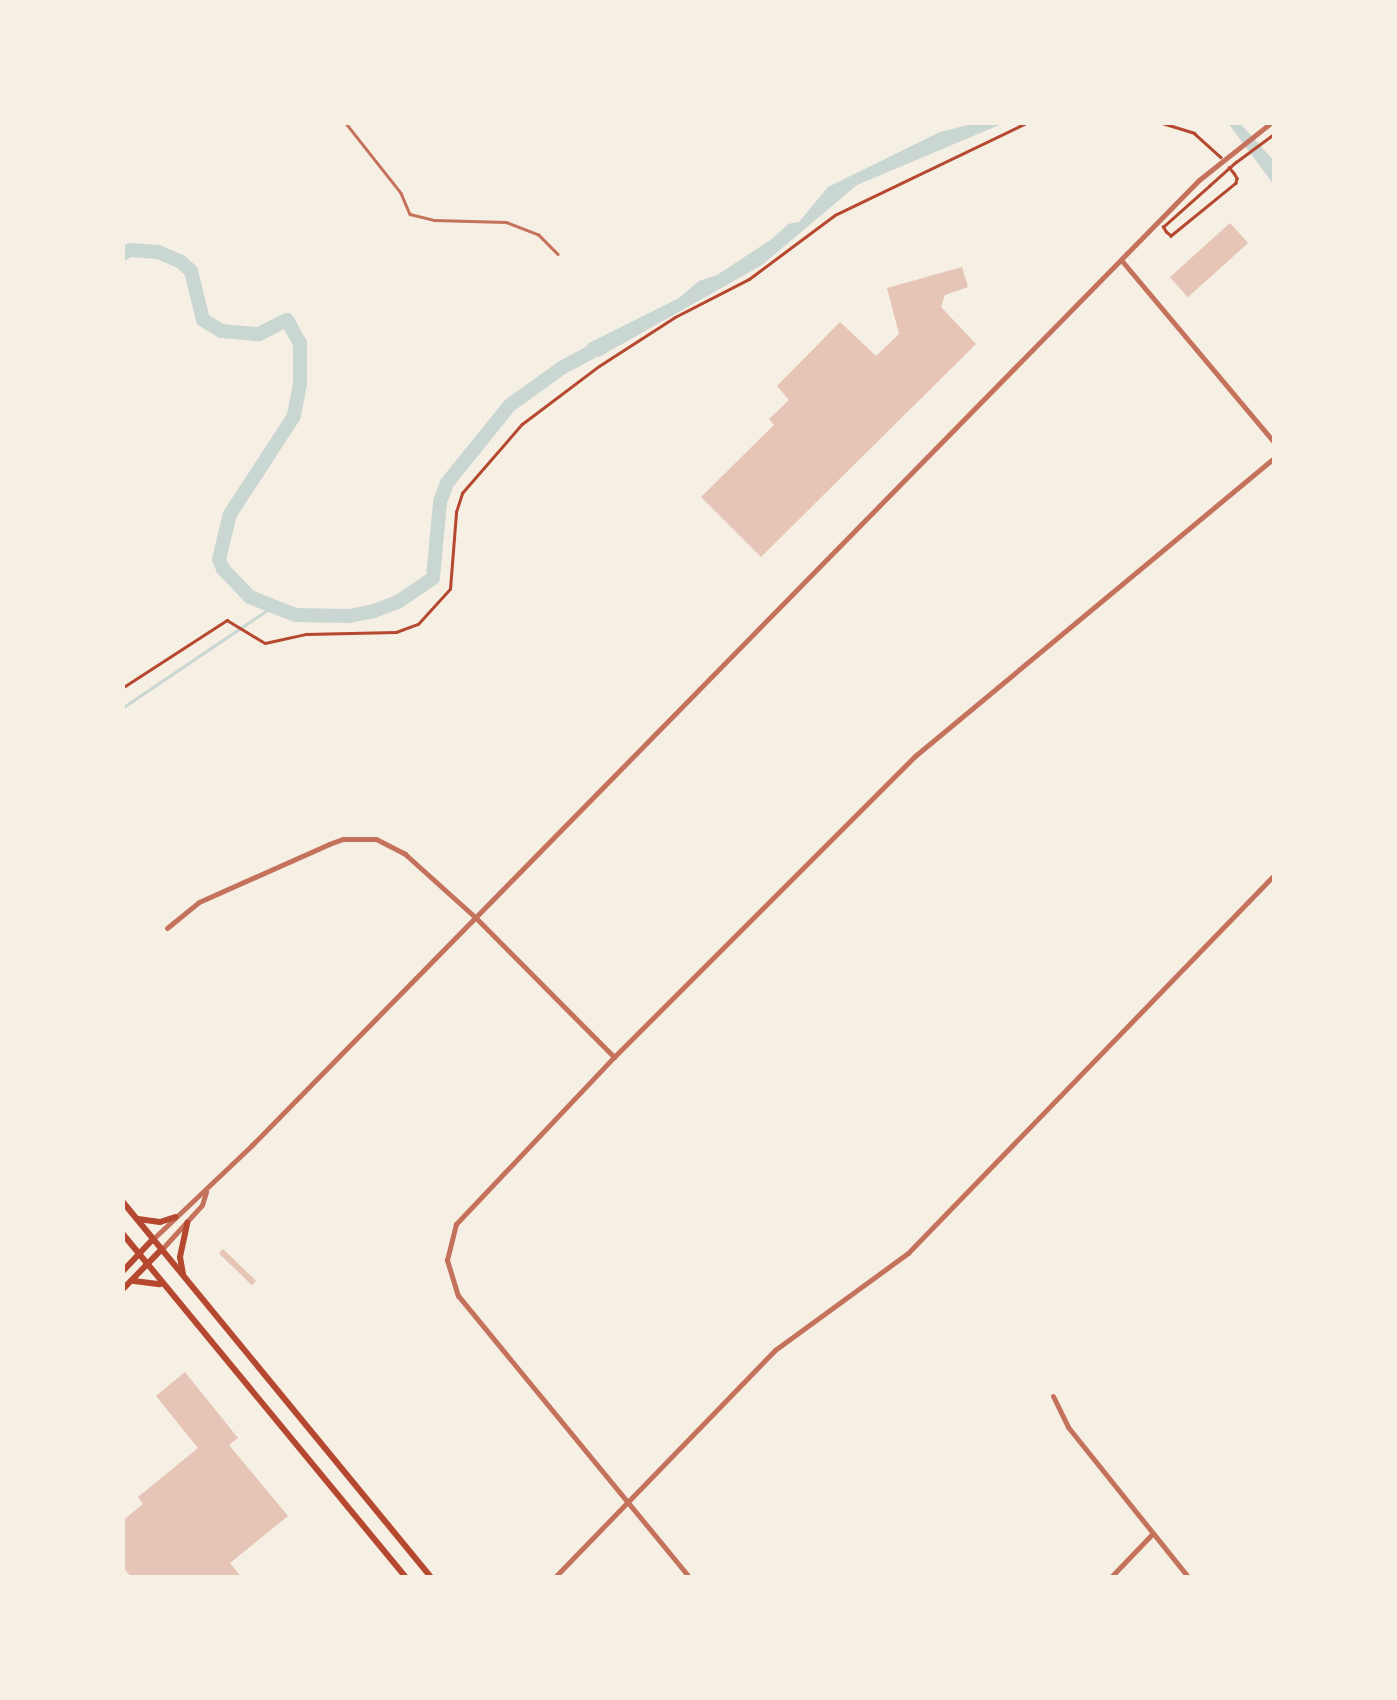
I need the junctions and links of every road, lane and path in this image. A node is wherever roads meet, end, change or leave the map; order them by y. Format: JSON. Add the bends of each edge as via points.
{"nodes":[{"id":1,"x":344,"y":122,"type":"edge"},
{"id":2,"x":1028,"y":122,"type":"edge"},
{"id":3,"x":1159,"y":122,"type":"edge"},
{"id":4,"x":1272,"y":122,"type":"edge"},
{"id":5,"x":1274,"y":134,"type":"edge"},
{"id":6,"x":1217,"y":152,"type":"dead end"},
{"id":7,"x":1234,"y":172,"type":"dead end"},
{"id":8,"x":558,"y":254,"type":"dead end"},
{"id":9,"x":1121,"y":260,"type":"junction"},
{"id":10,"x":1274,"y":442,"type":"edge"},
{"id":11,"x":1274,"y":458,"type":"edge"},
{"id":12,"x":122,"y":688,"type":"edge"},
{"id":13,"x":1274,"y":875,"type":"edge"},
{"id":14,"x":476,"y":918,"type":"junction"},
{"id":15,"x":167,"y":928,"type":"dead end"},
{"id":16,"x":614,"y":1057,"type":"junction"},
{"id":17,"x":206,"y":1192,"type":"junction"},
{"id":18,"x":122,"y":1201,"type":"edge"},
{"id":19,"x":175,"y":1217,"type":"junction"},
{"id":20,"x":137,"y":1218,"type":"junction"},
{"id":21,"x":187,"y":1224,"type":"junction"},
{"id":22,"x":122,"y":1233,"type":"edge"},
{"id":23,"x":154,"y":1239,"type":"junction"},
{"id":24,"x":162,"y":1249,"type":"junction"},
{"id":25,"x":139,"y":1255,"type":"junction"},
{"id":26,"x":146,"y":1264,"type":"junction"},
{"id":27,"x":122,"y":1272,"type":"edge"},
{"id":28,"x":184,"y":1275,"type":"junction"},
{"id":29,"x":125,"y":1286,"type":"edge"},
{"id":30,"x":166,"y":1287,"type":"junction"},
{"id":31,"x":1053,"y":1396,"type":"dead end"},
{"id":32,"x":628,"y":1501,"type":"junction"},
{"id":33,"x":1153,"y":1532,"type":"junction"},
{"id":34,"x":406,"y":1578,"type":"edge"},
{"id":35,"x":432,"y":1578,"type":"edge"},
{"id":36,"x":554,"y":1578,"type":"edge"},
{"id":37,"x":690,"y":1578,"type":"edge"},
{"id":38,"x":1110,"y":1578,"type":"edge"},
{"id":39,"x":1188,"y":1578,"type":"edge"}],
"edges":[{"from":1,"to":8,"type":"lane","via":[[401,192],[410,214],[506,222],[538,234]]},
{"from":2,"to":12,"type":"path","via":[[836,215],[734,289],[599,366],[522,424],[462,493],[450,590],[418,624],[396,632],[306,634],[265,643],[227,620]]},
{"from":3,"to":6,"type":"path","via":[[1194,133]]},
{"from":4,"to":9,"type":"street","via":[[1199,180]]},
{"from":5,"to":7,"type":"path","via":[[1208,186],[1166,232],[1171,236],[1231,188]]},
{"from":9,"to":10,"type":"street"},
{"from":9,"to":14,"type":"street"},
{"from":11,"to":16,"type":"street","via":[[915,756]]},
{"from":13,"to":32,"type":"street","via":[[908,1253],[775,1350]]},
{"from":14,"to":15,"type":"street","via":[[404,854],[360,837],[329,844],[199,902]]},
{"from":14,"to":16,"type":"street"},
{"from":14,"to":17,"type":"street"},
{"from":16,"to":32,"type":"street","via":[[456,1224],[447,1260],[458,1296]]},
{"from":17,"to":19,"type":"street"},
{"from":17,"to":21,"type":"street"},
{"from":18,"to":20,"type":"main road"},
{"from":19,"to":20,"type":"main road"},
{"from":19,"to":23,"type":"street"},
{"from":20,"to":23,"type":"main road"},
{"from":21,"to":24,"type":"street"},
{"from":21,"to":28,"type":"main road","via":[[180,1257]]},
{"from":22,"to":25,"type":"main road"},
{"from":23,"to":24,"type":"main road"},
{"from":23,"to":25,"type":"main road"},
{"from":24,"to":26,"type":"main road"},
{"from":24,"to":28,"type":"main road"},
{"from":25,"to":26,"type":"main road"},
{"from":25,"to":27,"type":"main road"},
{"from":26,"to":29,"type":"main road"},
{"from":26,"to":30,"type":"main road"},
{"from":28,"to":35,"type":"main road"},
{"from":29,"to":30,"type":"main road","via":[[143,1278]]},
{"from":30,"to":34,"type":"main road"},
{"from":31,"to":33,"type":"street","via":[[1068,1427]]},
{"from":32,"to":36,"type":"street"},
{"from":32,"to":37,"type":"street"},
{"from":33,"to":38,"type":"street"},
{"from":33,"to":39,"type":"street"}]}
